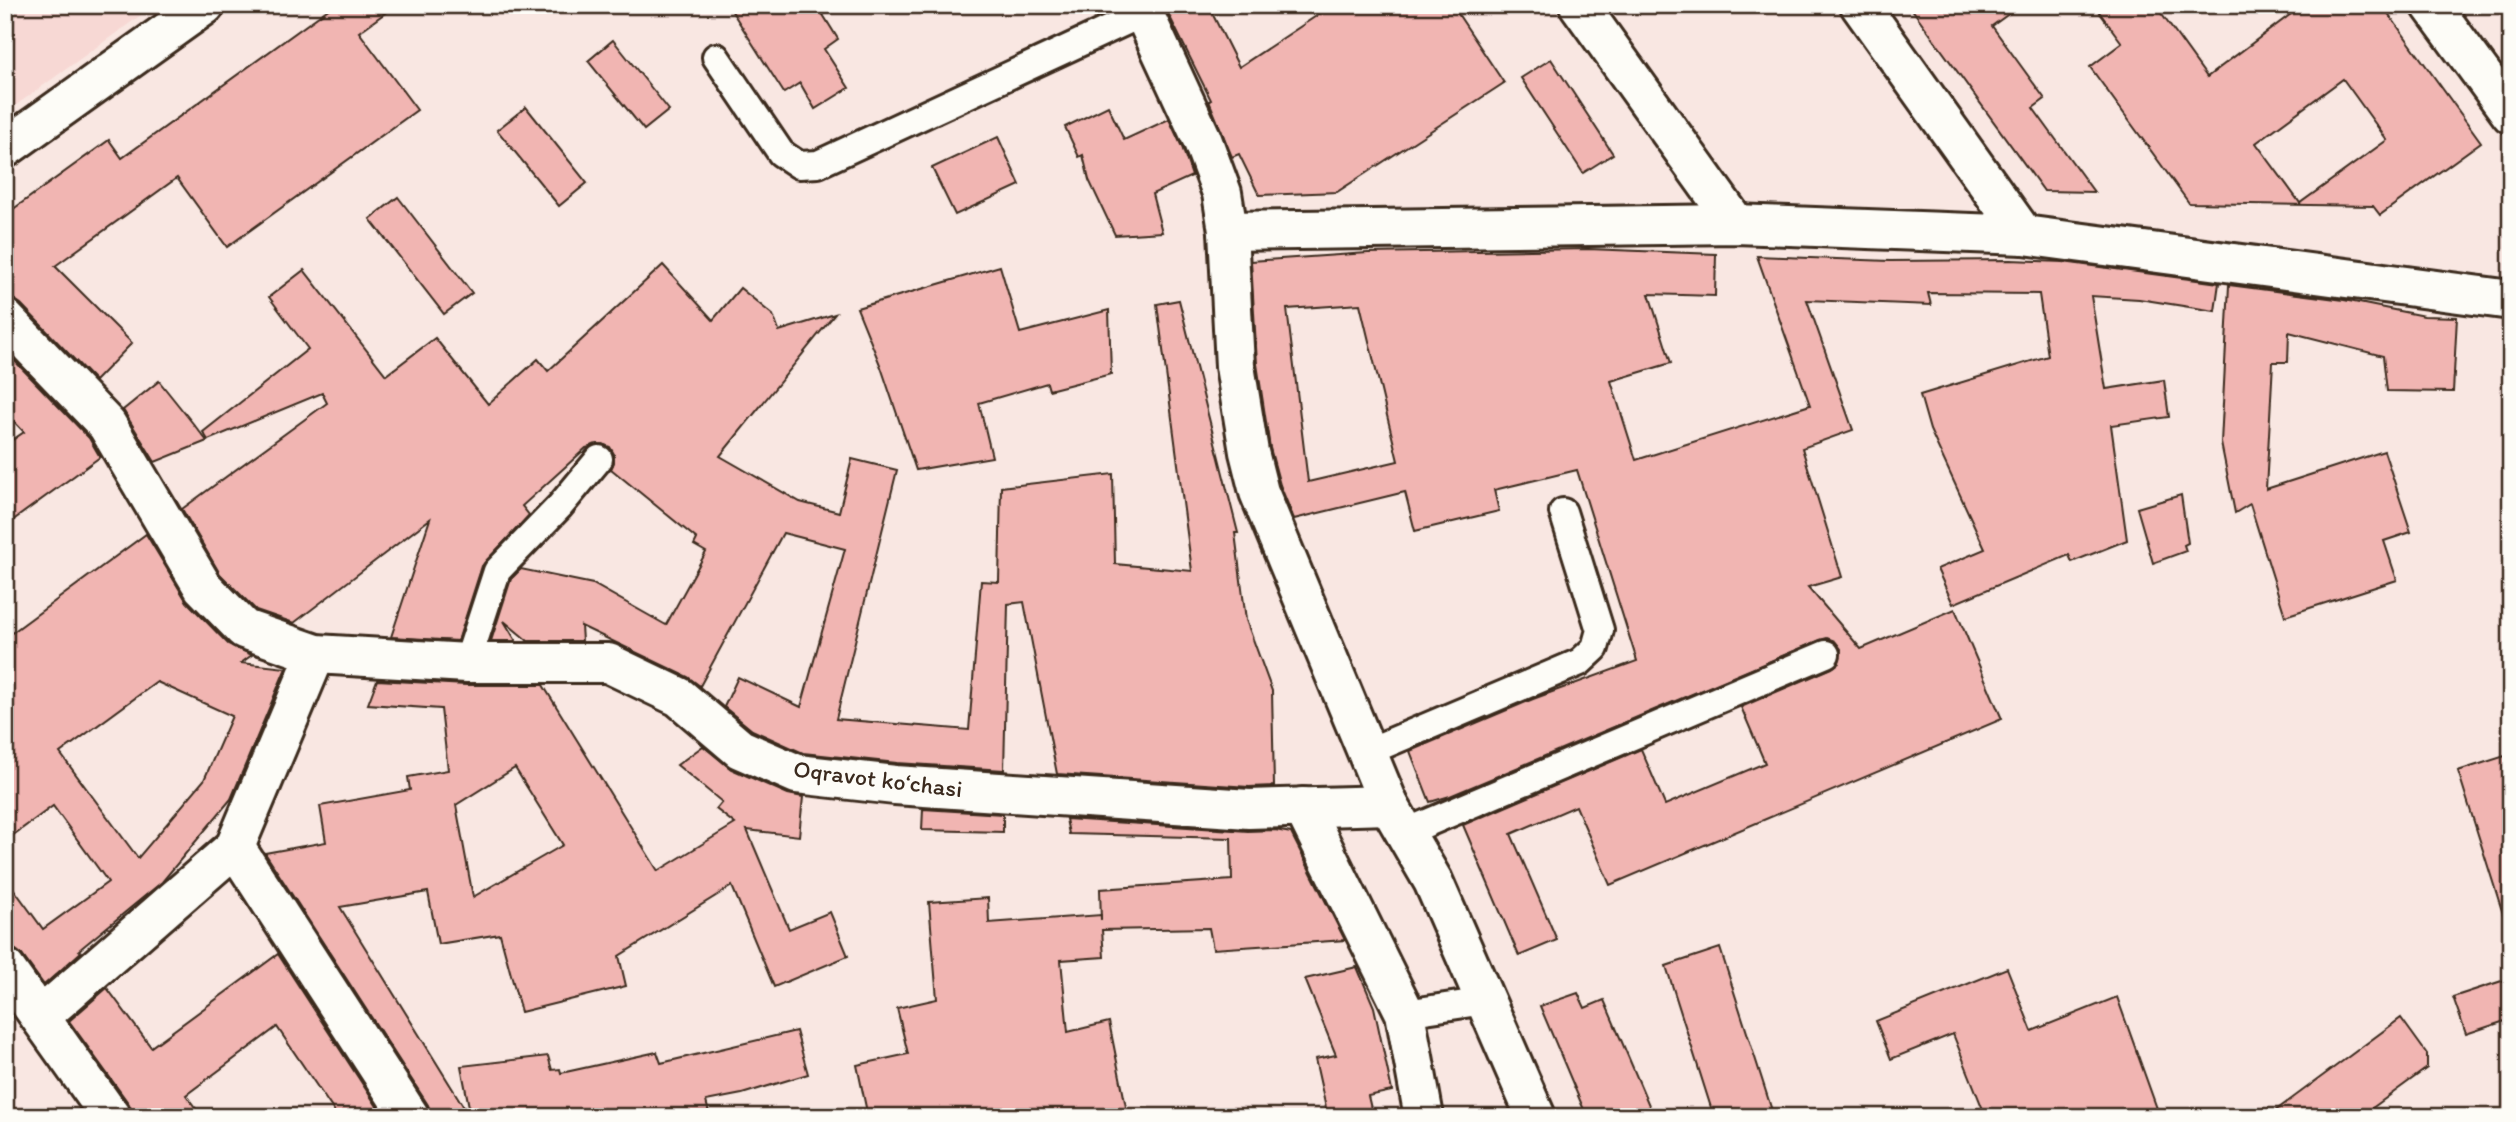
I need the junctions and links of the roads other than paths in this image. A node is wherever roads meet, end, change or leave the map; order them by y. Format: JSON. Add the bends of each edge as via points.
{"nodes":[{"id":1,"x":205,"y":5,"type":"edge"},
{"id":2,"x":1579,"y":5,"type":"edge"},
{"id":3,"x":1860,"y":5,"type":"edge"},
{"id":4,"x":2431,"y":5,"type":"edge"},
{"id":5,"x":1142,"y":9,"type":"edge"},
{"id":6,"x":716,"y":57,"type":"dead end"},
{"id":7,"x":2511,"y":114,"type":"edge"},
{"id":8,"x":5,"y":148,"type":"edge"},
{"id":9,"x":1736,"y":224,"type":"junction"},
{"id":10,"x":1228,"y":231,"type":"junction"},
{"id":11,"x":2024,"y":234,"type":"junction"},
{"id":12,"x":2510,"y":301,"type":"edge"},
{"id":13,"x":5,"y":319,"type":"edge"},
{"id":14,"x":599,"y":459,"type":"dead end"},
{"id":15,"x":1563,"y":512,"type":"dead end"},
{"id":16,"x":316,"y":654,"type":"junction"},
{"id":17,"x":1826,"y":654,"type":"dead end"},
{"id":18,"x":467,"y":663,"type":"junction"},
{"id":19,"x":1367,"y":752,"type":"junction"},
{"id":20,"x":1303,"y":807,"type":"junction"},
{"id":21,"x":1398,"y":818,"type":"junction"},
{"id":22,"x":235,"y":847,"type":"junction"},
{"id":23,"x":5,"y":968,"type":"edge"},
{"id":24,"x":1485,"y":1001,"type":"junction"},
{"id":25,"x":1405,"y":1013,"type":"junction"},
{"id":26,"x":40,"y":1017,"type":"junction"},
{"id":27,"x":111,"y":1117,"type":"edge"},
{"id":28,"x":410,"y":1117,"type":"edge"},
{"id":29,"x":1424,"y":1117,"type":"edge"},
{"id":30,"x":1536,"y":1117,"type":"edge"}],
"edges":[{"from":1,"to":8,"type":"street"},
{"from":2,"to":9,"type":"street"},
{"from":3,"to":11,"type":"street"},
{"from":4,"to":7,"type":"street"},
{"from":5,"to":6,"type":"lane","via":[[818,164],[799,165],[781,153]]},
{"from":5,"to":10,"type":"street","via":[[1202,139],[1222,193]]},
{"from":9,"to":10,"type":"street"},
{"from":9,"to":11,"type":"street"},
{"from":10,"to":19,"type":"street","via":[[1235,366],[1259,492]]},
{"from":11,"to":12,"type":"street"},
{"from":13,"to":16,"type":"street","name":"Oqravot koʻchasi","via":[[107,425],[203,587],[244,629]]},
{"from":14,"to":18,"type":"lane","via":[[497,571]]},
{"from":15,"to":19,"type":"lane","via":[[1600,630],[1595,648],[1580,662]]},
{"from":16,"to":18,"type":"street","name":"Oqravot koʻchasi"},
{"from":16,"to":22,"type":"street"},
{"from":17,"to":21,"type":"lane"},
{"from":18,"to":20,"type":"street","name":"Oqravot koʻchasi","via":[[608,663],[679,697],[740,749],[797,775],[1235,808]]},
{"from":19,"to":21,"type":"street"},
{"from":20,"to":21,"type":"street","name":"Oqravot koʻchasi"},
{"from":20,"to":25,"type":"street"},
{"from":21,"to":24,"type":"street","via":[[1433,881]]},
{"from":22,"to":26,"type":"street"},
{"from":22,"to":28,"type":"street"},
{"from":23,"to":26,"type":"street"},
{"from":24,"to":25,"type":"lane"},
{"from":24,"to":30,"type":"street"},
{"from":25,"to":29,"type":"street"},
{"from":26,"to":27,"type":"street"}]}
